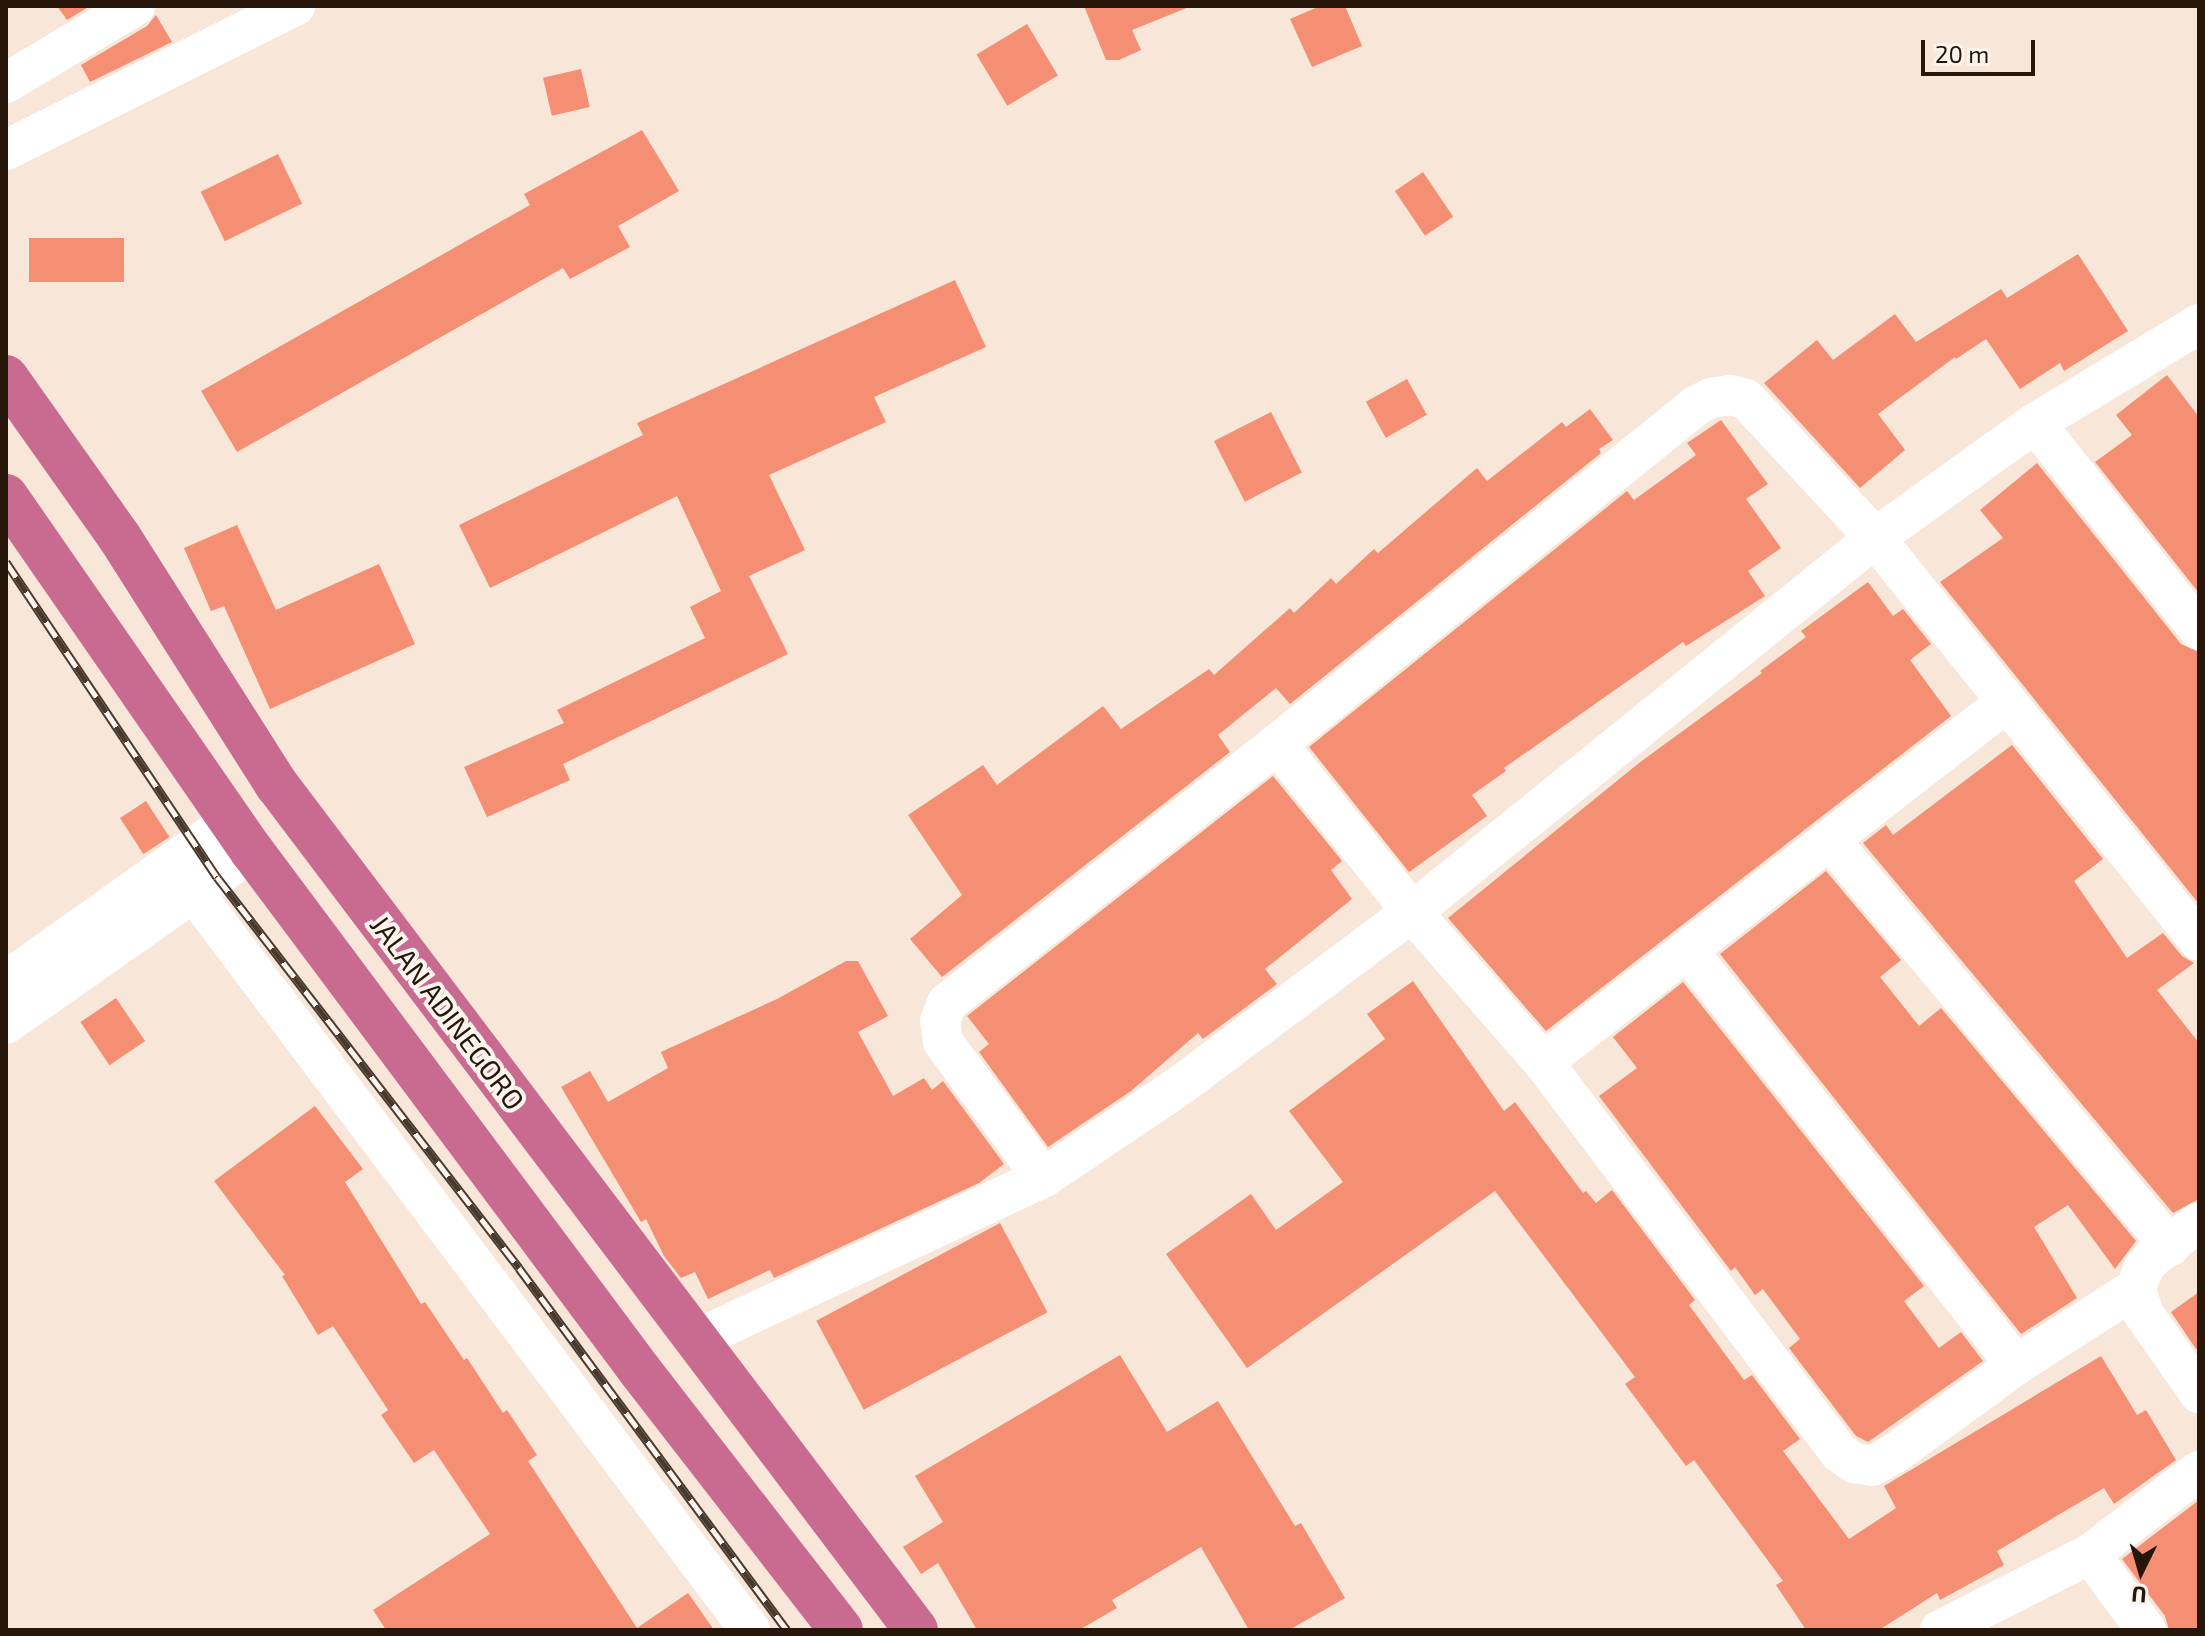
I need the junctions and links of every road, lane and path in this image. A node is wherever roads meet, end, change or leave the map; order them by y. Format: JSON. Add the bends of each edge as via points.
{"nodes":[{"id":1,"x":135,"y":6,"type":"edge"},
{"id":2,"x":295,"y":6,"type":"edge"},
{"id":3,"x":6,"y":83,"type":"edge"},
{"id":4,"x":6,"y":150,"type":"edge"},
{"id":5,"x":2199,"y":324,"type":"edge"},
{"id":6,"x":6,"y":377,"type":"edge"},
{"id":7,"x":2035,"y":423,"type":"junction"},
{"id":8,"x":6,"y":496,"type":"edge"},
{"id":9,"x":19,"y":537,"type":"edge"},
{"id":10,"x":1875,"y":538,"type":"junction"},
{"id":11,"x":2199,"y":630,"type":"edge"},
{"id":12,"x":2007,"y":702,"type":"junction"},
{"id":13,"x":1277,"y":744,"type":"junction"},
{"id":14,"x":242,"y":836,"type":"junction"},
{"id":15,"x":1830,"y":840,"type":"junction"},
{"id":16,"x":195,"y":894,"type":"junction"},
{"id":17,"x":1412,"y":912,"type":"junction"},
{"id":18,"x":119,"y":924,"type":"junction"},
{"id":19,"x":2199,"y":941,"type":"edge"},
{"id":20,"x":1687,"y":950,"type":"junction"},
{"id":21,"x":6,"y":981,"type":"edge"},
{"id":22,"x":6,"y":1024,"type":"edge"},
{"id":23,"x":1543,"y":1062,"type":"junction"},
{"id":24,"x":1043,"y":1178,"type":"junction"},
{"id":25,"x":2185,"y":1234,"type":"edge"},
{"id":26,"x":2136,"y":1288,"type":"junction"},
{"id":27,"x":695,"y":1340,"type":"junction"},
{"id":28,"x":2016,"y":1365,"type":"junction"},
{"id":29,"x":2199,"y":1393,"type":"edge"},
{"id":30,"x":2199,"y":1471,"type":"edge"},
{"id":31,"x":2090,"y":1554,"type":"junction"},
{"id":32,"x":750,"y":1630,"type":"edge"},
{"id":33,"x":841,"y":1630,"type":"edge"},
{"id":34,"x":916,"y":1630,"type":"edge"},
{"id":35,"x":1940,"y":1630,"type":"edge"},
{"id":36,"x":2146,"y":1630,"type":"edge"}],
"edges":[{"from":1,"to":3,"type":"street"},
{"from":2,"to":4,"type":"street"},
{"from":5,"to":7,"type":"street"},
{"from":6,"to":27,"type":"highway","name":"JALAN ADINEGORO","via":[[120,538],[277,785]]},
{"from":7,"to":10,"type":"street"},
{"from":7,"to":11,"type":"street"},
{"from":8,"to":9,"type":"highway"},
{"from":9,"to":14,"type":"highway"},
{"from":10,"to":12,"type":"street"},
{"from":10,"to":13,"type":"street","via":[[1746,399],[1711,398]]},
{"from":10,"to":17,"type":"street"},
{"from":12,"to":15,"type":"street"},
{"from":12,"to":19,"type":"street"},
{"from":13,"to":17,"type":"street"},
{"from":13,"to":24,"type":"street","via":[[947,1003],[940,1021],[943,1042]]},
{"from":14,"to":16,"type":"street"},
{"from":14,"to":18,"type":"street"},
{"from":14,"to":33,"type":"highway","via":[[641,1372]]},
{"from":15,"to":20,"type":"street"},
{"from":15,"to":25,"type":"street"},
{"from":16,"to":18,"type":"street"},
{"from":16,"to":32,"type":"street"},
{"from":17,"to":23,"type":"street"},
{"from":17,"to":24,"type":"street","via":[[1178,1087]]},
{"from":18,"to":21,"type":"street"},
{"from":18,"to":22,"type":"street"},
{"from":20,"to":23,"type":"street"},
{"from":20,"to":28,"type":"street"},
{"from":23,"to":28,"type":"street","via":[[1840,1453],[1854,1463],[1872,1466],[1894,1454]]},
{"from":24,"to":27,"type":"street"},
{"from":25,"to":26,"type":"street","via":[[2144,1267]]},
{"from":26,"to":28,"type":"street"},
{"from":26,"to":29,"type":"street","via":[[2143,1313]]},
{"from":27,"to":34,"type":"highway","name":"JALAN ADINEGORO"},
{"from":30,"to":31,"type":"street"},
{"from":31,"to":35,"type":"street"},
{"from":31,"to":36,"type":"street"}]}
